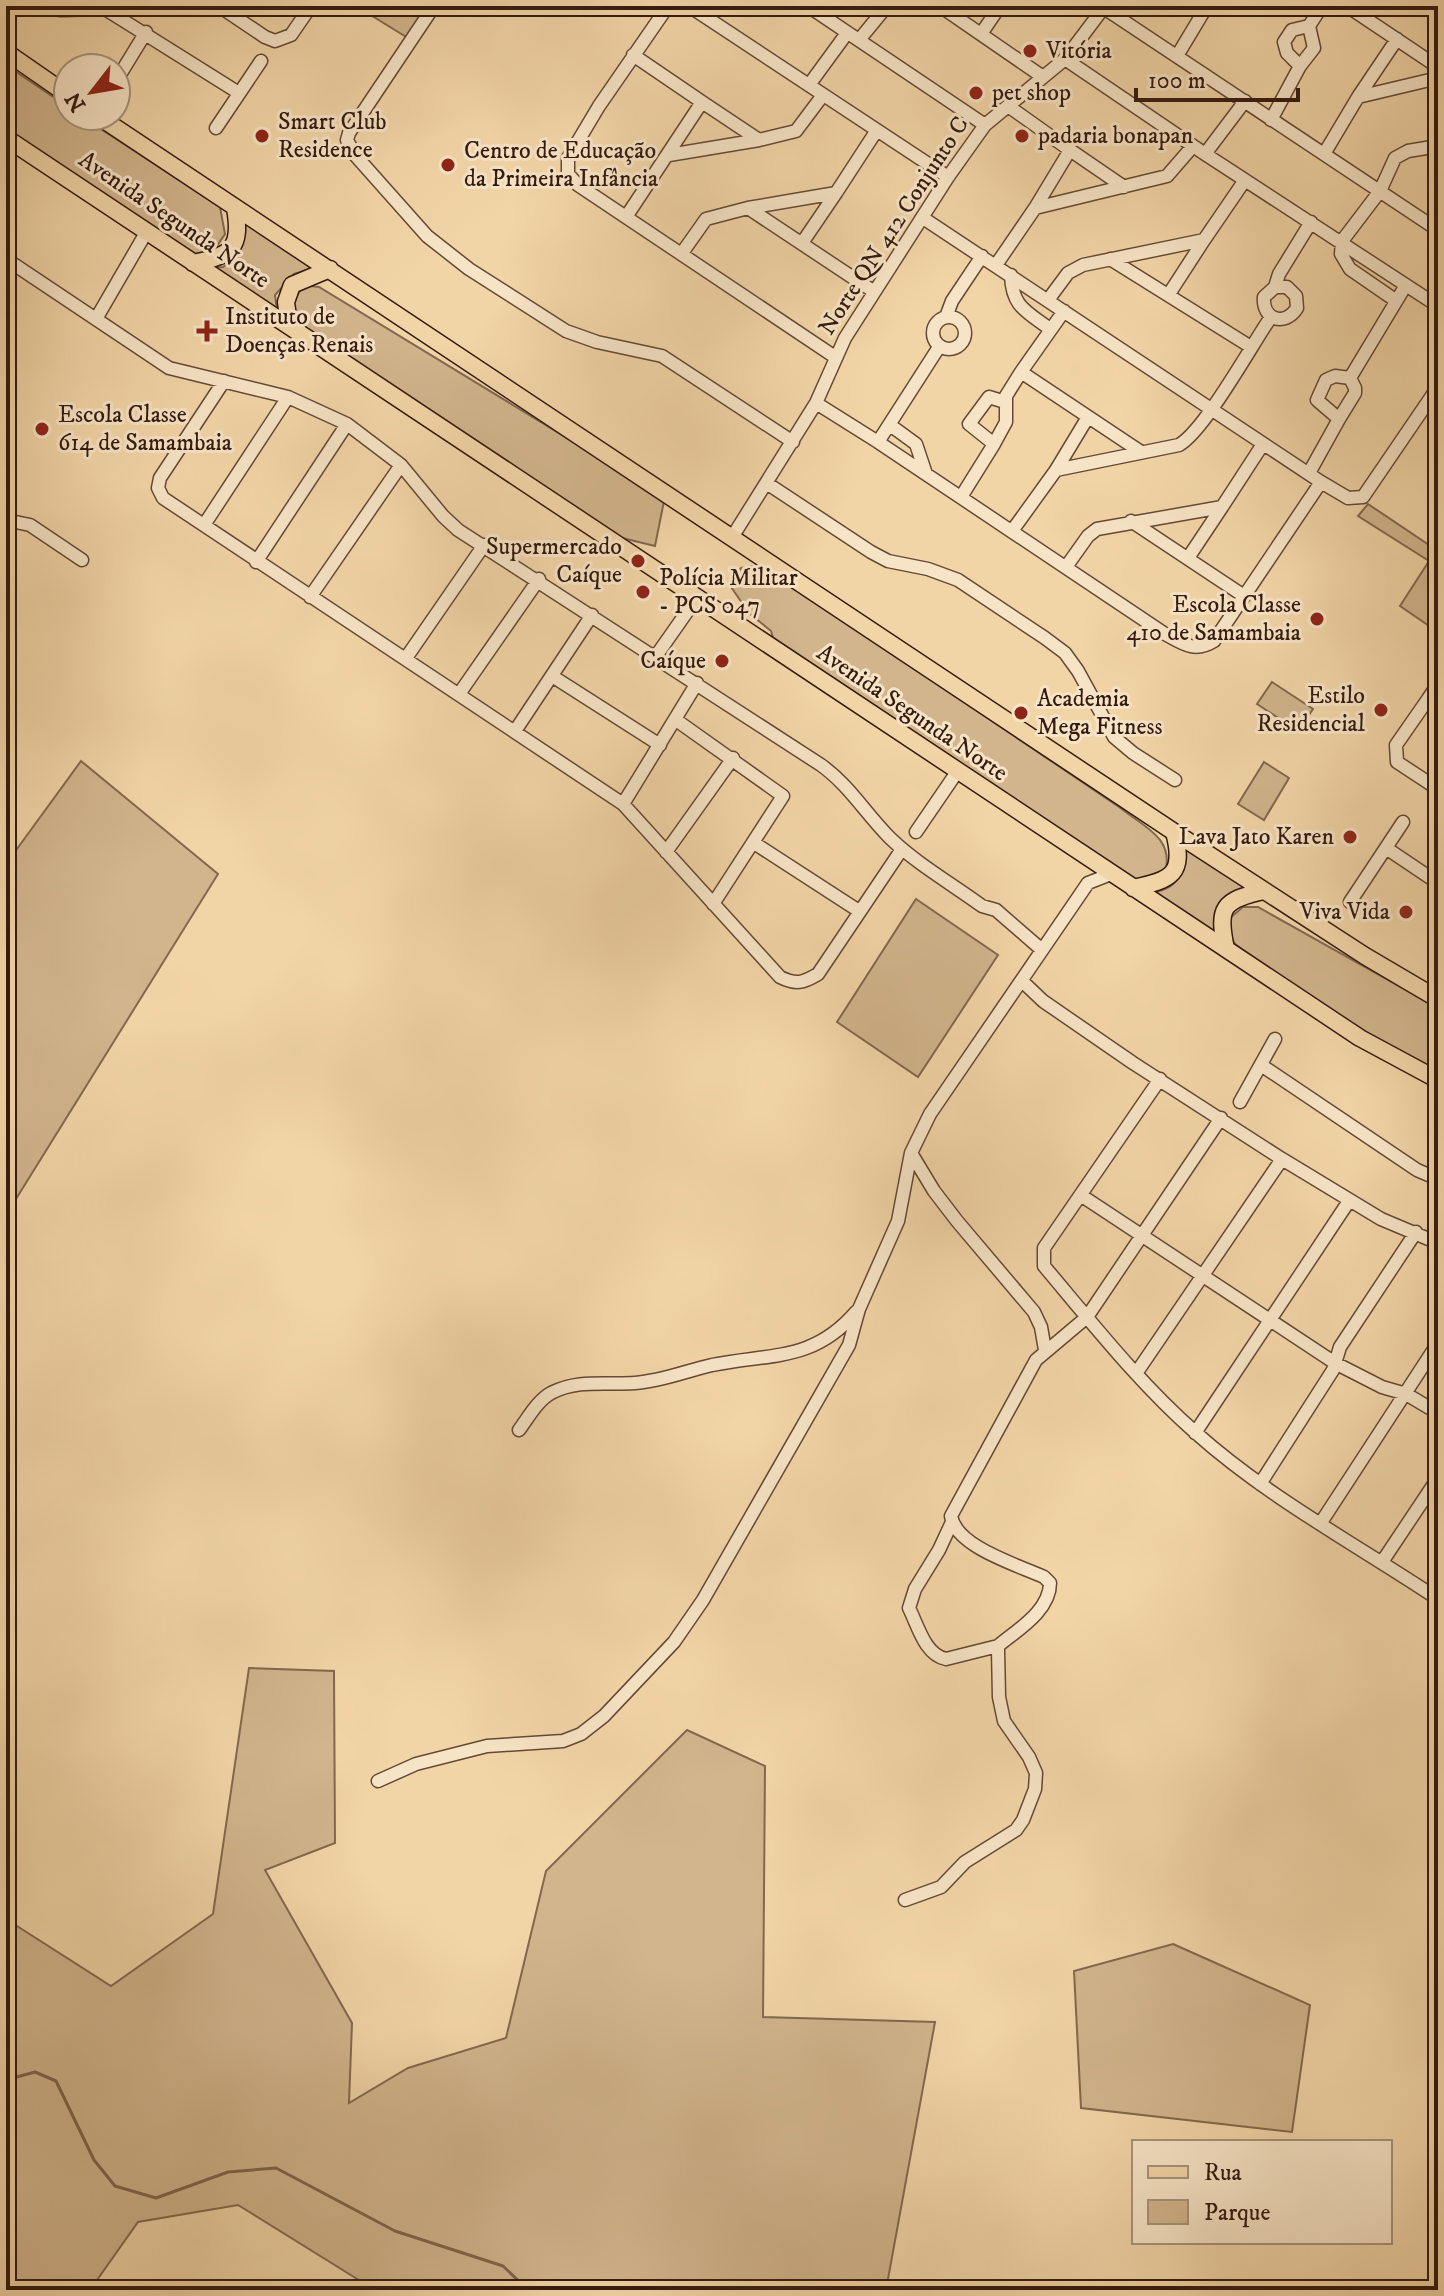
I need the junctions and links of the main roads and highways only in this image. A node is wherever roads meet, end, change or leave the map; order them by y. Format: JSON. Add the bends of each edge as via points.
{"nodes":[{"id":1,"x":6,"y":52,"type":"edge"},
{"id":2,"x":52,"y":84,"type":"edge"},
{"id":3,"x":122,"y":132,"type":"edge"},
{"id":4,"x":6,"y":138,"type":"edge"},
{"id":5,"x":235,"y":208,"type":"junction"},
{"id":6,"x":193,"y":263,"type":"junction"},
{"id":7,"x":330,"y":269,"type":"junction"},
{"id":8,"x":289,"y":324,"type":"junction"},
{"id":9,"x":1174,"y":832,"type":"junction"},
{"id":10,"x":1133,"y":888,"type":"junction"},
{"id":11,"x":1264,"y":891,"type":"junction"},
{"id":12,"x":1226,"y":949,"type":"junction"},
{"id":13,"x":1438,"y":999,"type":"edge"},
{"id":14,"x":1438,"y":1080,"type":"edge"}],
"edges":[{"from":1,"to":2,"type":"main road"},
{"from":3,"to":5,"type":"main road","name":"Avenida Segunda Norte"},
{"from":4,"to":6,"type":"main road","name":"Avenida Segunda Norte"},
{"from":5,"to":6,"type":"main road","via":[[239,228],[233,246],[215,259]]},
{"from":5,"to":7,"type":"main road","name":"Avenida Segunda Norte"},
{"from":6,"to":8,"type":"main road","name":"Avenida Segunda Norte"},
{"from":7,"to":8,"type":"main road","via":[[292,285],[286,302]]},
{"from":7,"to":9,"type":"main road","name":"Avenida Segunda Norte"},
{"from":8,"to":10,"type":"main road","name":"Avenida Segunda Norte"},
{"from":9,"to":10,"type":"main road","via":[[1177,869],[1169,878]]},
{"from":9,"to":11,"type":"main road","name":"Avenida Segunda Norte"},
{"from":10,"to":12,"type":"main road","name":"Avenida Segunda Norte"},
{"from":11,"to":12,"type":"main road","via":[[1232,901],[1225,909],[1221,923]]},
{"from":11,"to":13,"type":"main road","name":"Avenida Segunda Norte"},
{"from":12,"to":14,"type":"main road","name":"Avenida Segunda Norte","via":[[1360,1038]]}]}
